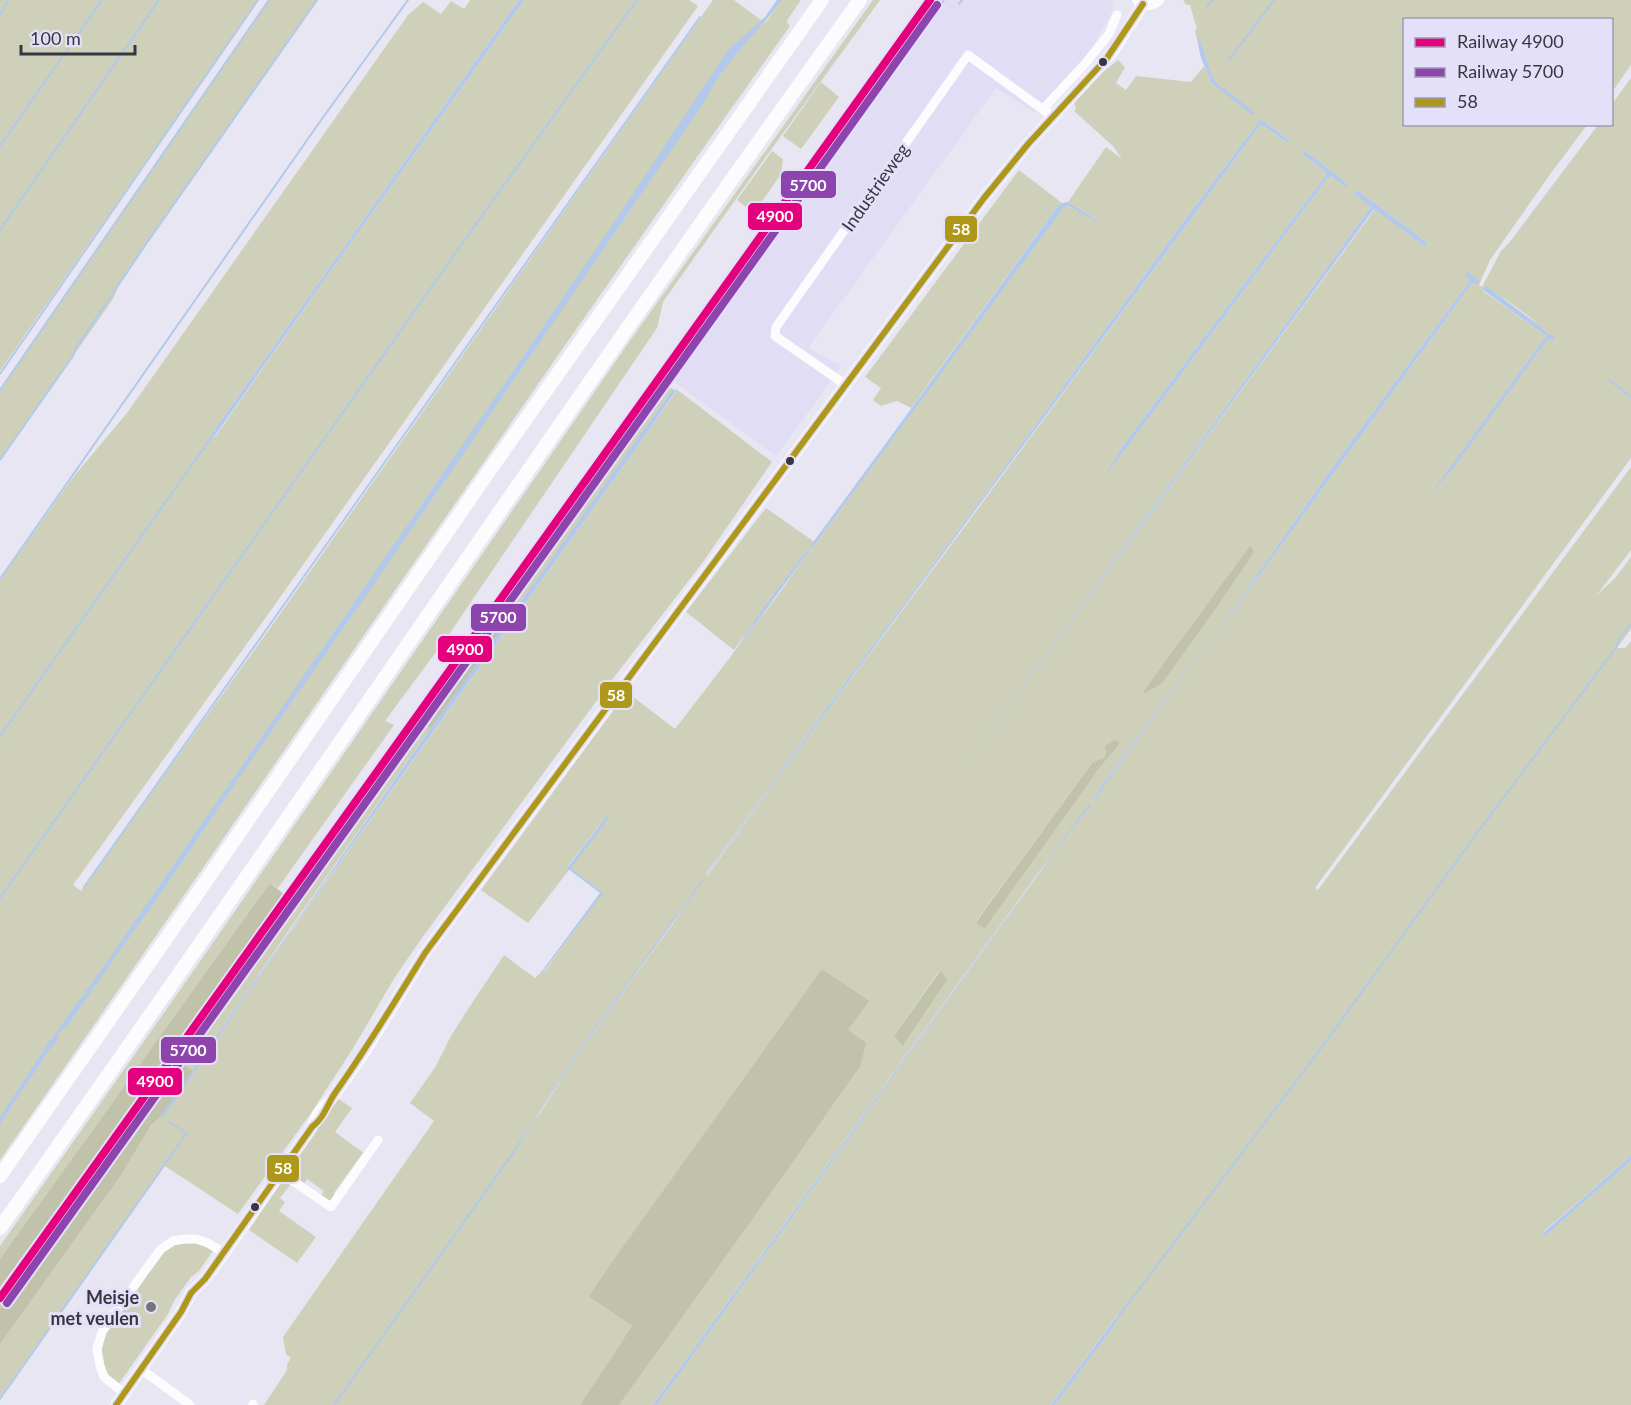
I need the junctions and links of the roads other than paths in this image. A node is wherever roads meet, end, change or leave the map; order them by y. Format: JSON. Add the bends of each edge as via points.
{"nodes":[{"id":1,"x":822,"y":0,"type":"edge"},
{"id":2,"x":860,"y":0,"type":"edge"},
{"id":3,"x":1158,"y":0,"type":"edge"},
{"id":4,"x":1140,"y":2,"type":"edge"},
{"id":5,"x":1118,"y":15,"type":"dead end"},
{"id":6,"x":1048,"y":113,"type":"junction"},
{"id":7,"x":846,"y":385,"type":"junction"},
{"id":8,"x":378,"y":1140,"type":"dead end"},
{"id":9,"x":280,"y":1172,"type":"junction"},
{"id":10,"x":0,"y":1176,"type":"edge"},
{"id":11,"x":0,"y":1228,"type":"edge"},
{"id":12,"x":224,"y":1253,"type":"junction"},
{"id":13,"x":141,"y":1370,"type":"junction"},
{"id":14,"x":124,"y":1393,"type":"junction"},
{"id":15,"x":116,"y":1405,"type":"edge"},
{"id":16,"x":190,"y":1405,"type":"edge"}],
"edges":[{"from":1,"to":10,"type":"highway"},
{"from":2,"to":11,"type":"highway"},
{"from":3,"to":4,"type":"main road","via":[[1151,4]]},
{"from":4,"to":6,"type":"main road","via":[[1115,48],[1095,73]]},
{"from":5,"to":6,"type":"street","via":[[1109,34]]},
{"from":6,"to":7,"type":"main road"},
{"from":6,"to":7,"type":"street","name":"Industrieweg","via":[[968,55],[776,327],[775,336]]},
{"from":7,"to":9,"type":"main road","via":[[426,953],[327,1110]]},
{"from":8,"to":9,"type":"street","via":[[331,1206]]},
{"from":9,"to":12,"type":"main road"},
{"from":12,"to":13,"type":"main road","via":[[191,1293]]},
{"from":12,"to":14,"type":"street","via":[[196,1239],[173,1241],[161,1249],[144,1272],[102,1332],[98,1348],[104,1377]]},
{"from":13,"to":14,"type":"main road"},
{"from":13,"to":16,"type":"street"},
{"from":14,"to":15,"type":"main road"}]}
